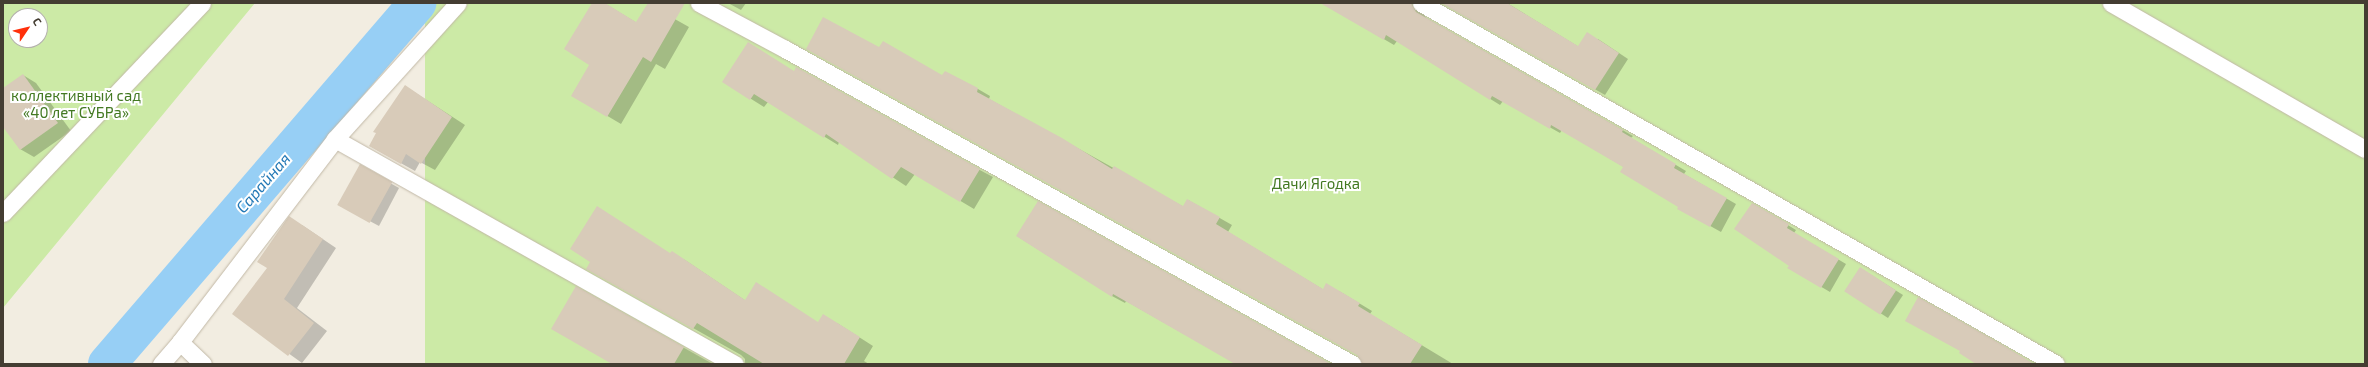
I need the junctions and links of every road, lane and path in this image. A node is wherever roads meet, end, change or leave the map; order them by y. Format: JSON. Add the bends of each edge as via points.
{"nodes":[{"id":1,"x":202,"y":3,"type":"edge"},
{"id":2,"x":458,"y":3,"type":"edge"},
{"id":3,"x":699,"y":3,"type":"edge"},
{"id":4,"x":1421,"y":3,"type":"edge"},
{"id":5,"x":2111,"y":3,"type":"edge"},
{"id":6,"x":335,"y":139,"type":"junction"},
{"id":7,"x":2365,"y":149,"type":"edge"},
{"id":8,"x":5,"y":204,"type":"edge"},
{"id":9,"x":180,"y":342,"type":"junction"},
{"id":10,"x":161,"y":364,"type":"edge"},
{"id":11,"x":203,"y":364,"type":"edge"},
{"id":12,"x":735,"y":364,"type":"edge"},
{"id":13,"x":1352,"y":364,"type":"edge"},
{"id":14,"x":2056,"y":364,"type":"edge"}],
"edges":[{"from":1,"to":8,"type":"lane"},
{"from":2,"to":6,"type":"lane"},
{"from":3,"to":13,"type":"lane"},
{"from":4,"to":14,"type":"lane"},
{"from":5,"to":7,"type":"lane"},
{"from":6,"to":9,"type":"lane"},
{"from":6,"to":12,"type":"lane"},
{"from":9,"to":10,"type":"lane"},
{"from":9,"to":11,"type":"lane"}]}
